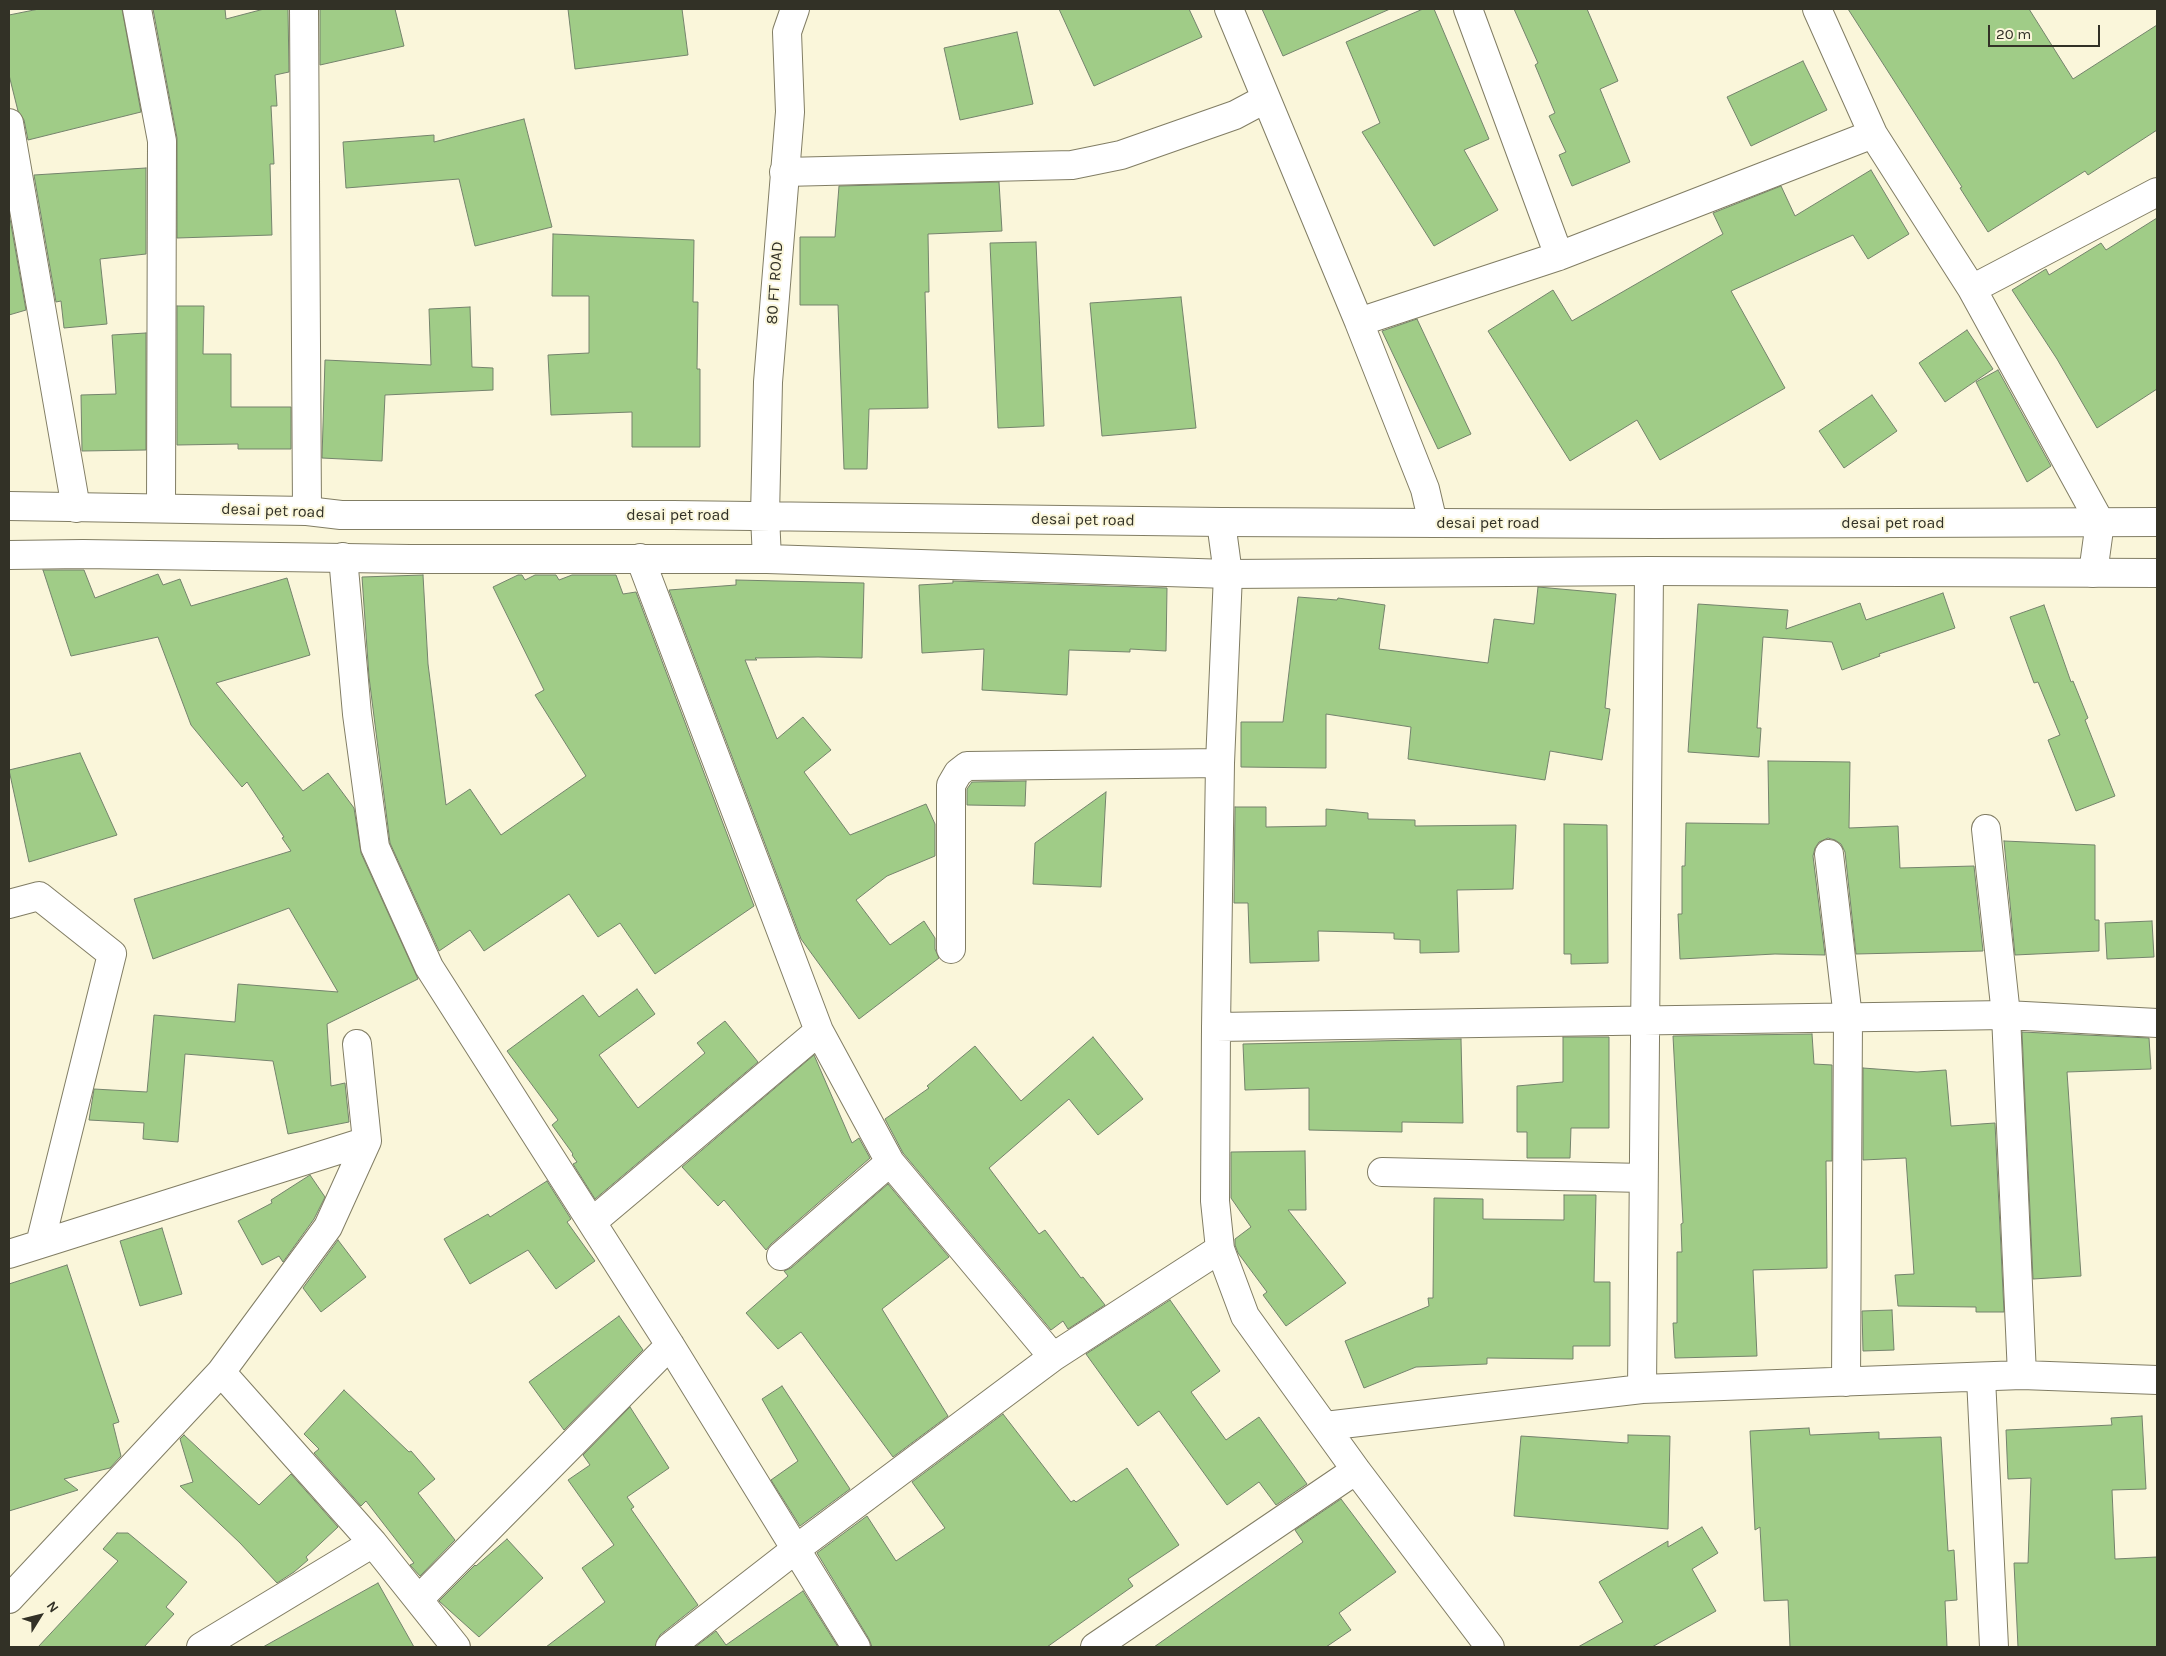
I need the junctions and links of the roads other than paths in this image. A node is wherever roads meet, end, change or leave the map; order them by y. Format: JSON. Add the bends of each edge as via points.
{"nodes":[{"id":1,"x":137,"y":9,"type":"edge"},
{"id":2,"x":304,"y":9,"type":"edge"},
{"id":3,"x":1229,"y":9,"type":"edge"},
{"id":4,"x":1468,"y":9,"type":"edge"},
{"id":5,"x":1825,"y":12,"type":"edge"},
{"id":6,"x":787,"y":16,"type":"edge"},
{"id":7,"x":1265,"y":99,"type":"junction"},
{"id":8,"x":9,"y":124,"type":"edge"},
{"id":9,"x":1874,"y":134,"type":"junction"},
{"id":10,"x":784,"y":172,"type":"junction"},
{"id":11,"x":2157,"y":192,"type":"edge"},
{"id":12,"x":1559,"y":256,"type":"junction"},
{"id":13,"x":1972,"y":289,"type":"junction"},
{"id":14,"x":1359,"y":322,"type":"junction"},
{"id":15,"x":9,"y":506,"type":"edge"},
{"id":16,"x":76,"y":508,"type":"junction"},
{"id":17,"x":161,"y":508,"type":"junction"},
{"id":18,"x":307,"y":511,"type":"junction"},
{"id":19,"x":765,"y":516,"type":"junction"},
{"id":20,"x":1221,"y":522,"type":"junction"},
{"id":21,"x":1433,"y":522,"type":"junction"},
{"id":22,"x":2100,"y":522,"type":"junction"},
{"id":23,"x":2157,"y":522,"type":"edge"},
{"id":24,"x":9,"y":555,"type":"edge"},
{"id":25,"x":343,"y":557,"type":"junction"},
{"id":26,"x":640,"y":558,"type":"junction"},
{"id":27,"x":767,"y":559,"type":"junction"},
{"id":28,"x":1649,"y":571,"type":"junction"},
{"id":29,"x":2093,"y":573,"type":"junction"},
{"id":30,"x":2157,"y":573,"type":"edge"},
{"id":31,"x":1228,"y":574,"type":"junction"},
{"id":32,"x":1220,"y":763,"type":"junction"},
{"id":33,"x":1986,"y":829,"type":"dead end"},
{"id":34,"x":1829,"y":854,"type":"dead end"},
{"id":35,"x":9,"y":904,"type":"edge"},
{"id":36,"x":951,"y":949,"type":"dead end"},
{"id":37,"x":2006,"y":1016,"type":"junction"},
{"id":38,"x":1848,"y":1018,"type":"junction"},
{"id":39,"x":1643,"y":1019,"type":"junction"},
{"id":40,"x":2157,"y":1023,"type":"edge"},
{"id":41,"x":1216,"y":1027,"type":"junction"},
{"id":42,"x":819,"y":1031,"type":"junction"},
{"id":43,"x":357,"y":1044,"type":"dead end"},
{"id":44,"x":367,"y":1141,"type":"junction"},
{"id":45,"x":890,"y":1162,"type":"junction"},
{"id":46,"x":1382,"y":1172,"type":"dead end"},
{"id":47,"x":1643,"y":1178,"type":"junction"},
{"id":48,"x":592,"y":1222,"type":"junction"},
{"id":49,"x":40,"y":1244,"type":"junction"},
{"id":50,"x":1220,"y":1249,"type":"junction"},
{"id":51,"x":9,"y":1254,"type":"edge"},
{"id":52,"x":781,"y":1256,"type":"dead end"},
{"id":53,"x":670,"y":1345,"type":"junction"},
{"id":54,"x":1053,"y":1357,"type":"junction"},
{"id":55,"x":221,"y":1372,"type":"junction"},
{"id":56,"x":2022,"y":1375,"type":"junction"},
{"id":57,"x":1981,"y":1378,"type":"junction"},
{"id":58,"x":2157,"y":1380,"type":"edge"},
{"id":59,"x":1846,"y":1382,"type":"junction"},
{"id":60,"x":1642,"y":1389,"type":"junction"},
{"id":61,"x":1325,"y":1426,"type":"junction"},
{"id":62,"x":1356,"y":1470,"type":"junction"},
{"id":63,"x":373,"y":1543,"type":"junction"},
{"id":64,"x":796,"y":1549,"type":"junction"},
{"id":65,"x":9,"y":1599,"type":"edge"},
{"id":66,"x":420,"y":1599,"type":"junction"},
{"id":67,"x":201,"y":1647,"type":"edge"},
{"id":68,"x":456,"y":1647,"type":"edge"},
{"id":69,"x":670,"y":1647,"type":"edge"},
{"id":70,"x":856,"y":1647,"type":"edge"},
{"id":71,"x":1095,"y":1647,"type":"edge"},
{"id":72,"x":1490,"y":1647,"type":"edge"},
{"id":73,"x":1994,"y":1647,"type":"edge"}],
"edges":[{"from":1,"to":17,"type":"street","via":[[162,141]]},
{"from":2,"to":18,"type":"street"},
{"from":3,"to":7,"type":"street"},
{"from":4,"to":12,"type":"street"},
{"from":5,"to":9,"type":"street"},
{"from":6,"to":10,"type":"street","name":"80 FT ROAD","via":[[790,112]]},
{"from":7,"to":10,"type":"street","via":[[1235,115],[1130,152],[1072,165]]},
{"from":7,"to":14,"type":"street"},
{"from":8,"to":16,"type":"street"},
{"from":9,"to":12,"type":"street"},
{"from":9,"to":13,"type":"street"},
{"from":10,"to":19,"type":"street","name":"80 FT ROAD","via":[[768,382]]},
{"from":11,"to":13,"type":"street"},
{"from":12,"to":14,"type":"street"},
{"from":13,"to":22,"type":"street"},
{"from":14,"to":21,"type":"street","via":[[1424,489]]},
{"from":15,"to":16,"type":"street","name":"desai pet road"},
{"from":16,"to":17,"type":"street","name":"desai pet road"},
{"from":17,"to":18,"type":"street","name":"desai pet road"},
{"from":18,"to":19,"type":"street","name":"desai pet road","via":[[341,515]]},
{"from":19,"to":20,"type":"street","name":"desai pet road"},
{"from":19,"to":27,"type":"street","name":"80 FT ROAD"},
{"from":20,"to":21,"type":"street","name":"desai pet road"},
{"from":20,"to":31,"type":"street"},
{"from":21,"to":22,"type":"street","name":"desai pet road"},
{"from":22,"to":23,"type":"street","name":"desai pet road"},
{"from":22,"to":29,"type":"street"},
{"from":24,"to":25,"type":"street"},
{"from":25,"to":26,"type":"street"},
{"from":25,"to":48,"type":"street","via":[[357,714],[375,847],[430,967]]},
{"from":26,"to":27,"type":"street"},
{"from":26,"to":42,"type":"street"},
{"from":27,"to":31,"type":"street"},
{"from":28,"to":29,"type":"street"},
{"from":28,"to":31,"type":"street"},
{"from":28,"to":39,"type":"street"},
{"from":29,"to":30,"type":"street"},
{"from":31,"to":32,"type":"street"},
{"from":32,"to":36,"type":"street","via":[[967,766],[951,785]]},
{"from":32,"to":41,"type":"street"},
{"from":33,"to":37,"type":"street"},
{"from":34,"to":38,"type":"street"},
{"from":35,"to":49,"type":"street","via":[[39,896],[112,954]]},
{"from":37,"to":38,"type":"street"},
{"from":37,"to":40,"type":"street"},
{"from":37,"to":56,"type":"street"},
{"from":38,"to":39,"type":"street"},
{"from":38,"to":59,"type":"street"},
{"from":39,"to":41,"type":"street"},
{"from":39,"to":47,"type":"street"},
{"from":41,"to":50,"type":"street","via":[[1215,1201]]},
{"from":42,"to":45,"type":"street"},
{"from":42,"to":48,"type":"street"},
{"from":43,"to":44,"type":"street"},
{"from":44,"to":49,"type":"street"},
{"from":44,"to":55,"type":"street","via":[[328,1227]]},
{"from":45,"to":52,"type":"street"},
{"from":45,"to":54,"type":"street"},
{"from":46,"to":47,"type":"street"},
{"from":47,"to":60,"type":"street"},
{"from":48,"to":53,"type":"street"},
{"from":49,"to":51,"type":"street"},
{"from":50,"to":54,"type":"street"},
{"from":50,"to":61,"type":"street","via":[[1245,1316]]},
{"from":53,"to":64,"type":"street"},
{"from":53,"to":66,"type":"street"},
{"from":54,"to":64,"type":"street"},
{"from":55,"to":63,"type":"street"},
{"from":55,"to":65,"type":"street"},
{"from":56,"to":57,"type":"street"},
{"from":56,"to":58,"type":"street"},
{"from":57,"to":59,"type":"street"},
{"from":57,"to":73,"type":"street"},
{"from":59,"to":60,"type":"street"},
{"from":60,"to":61,"type":"street"},
{"from":61,"to":62,"type":"street"},
{"from":62,"to":71,"type":"street"},
{"from":62,"to":72,"type":"street"},
{"from":63,"to":66,"type":"street"},
{"from":63,"to":67,"type":"street"},
{"from":64,"to":69,"type":"street"},
{"from":64,"to":70,"type":"street"},
{"from":66,"to":68,"type":"street"}]}
